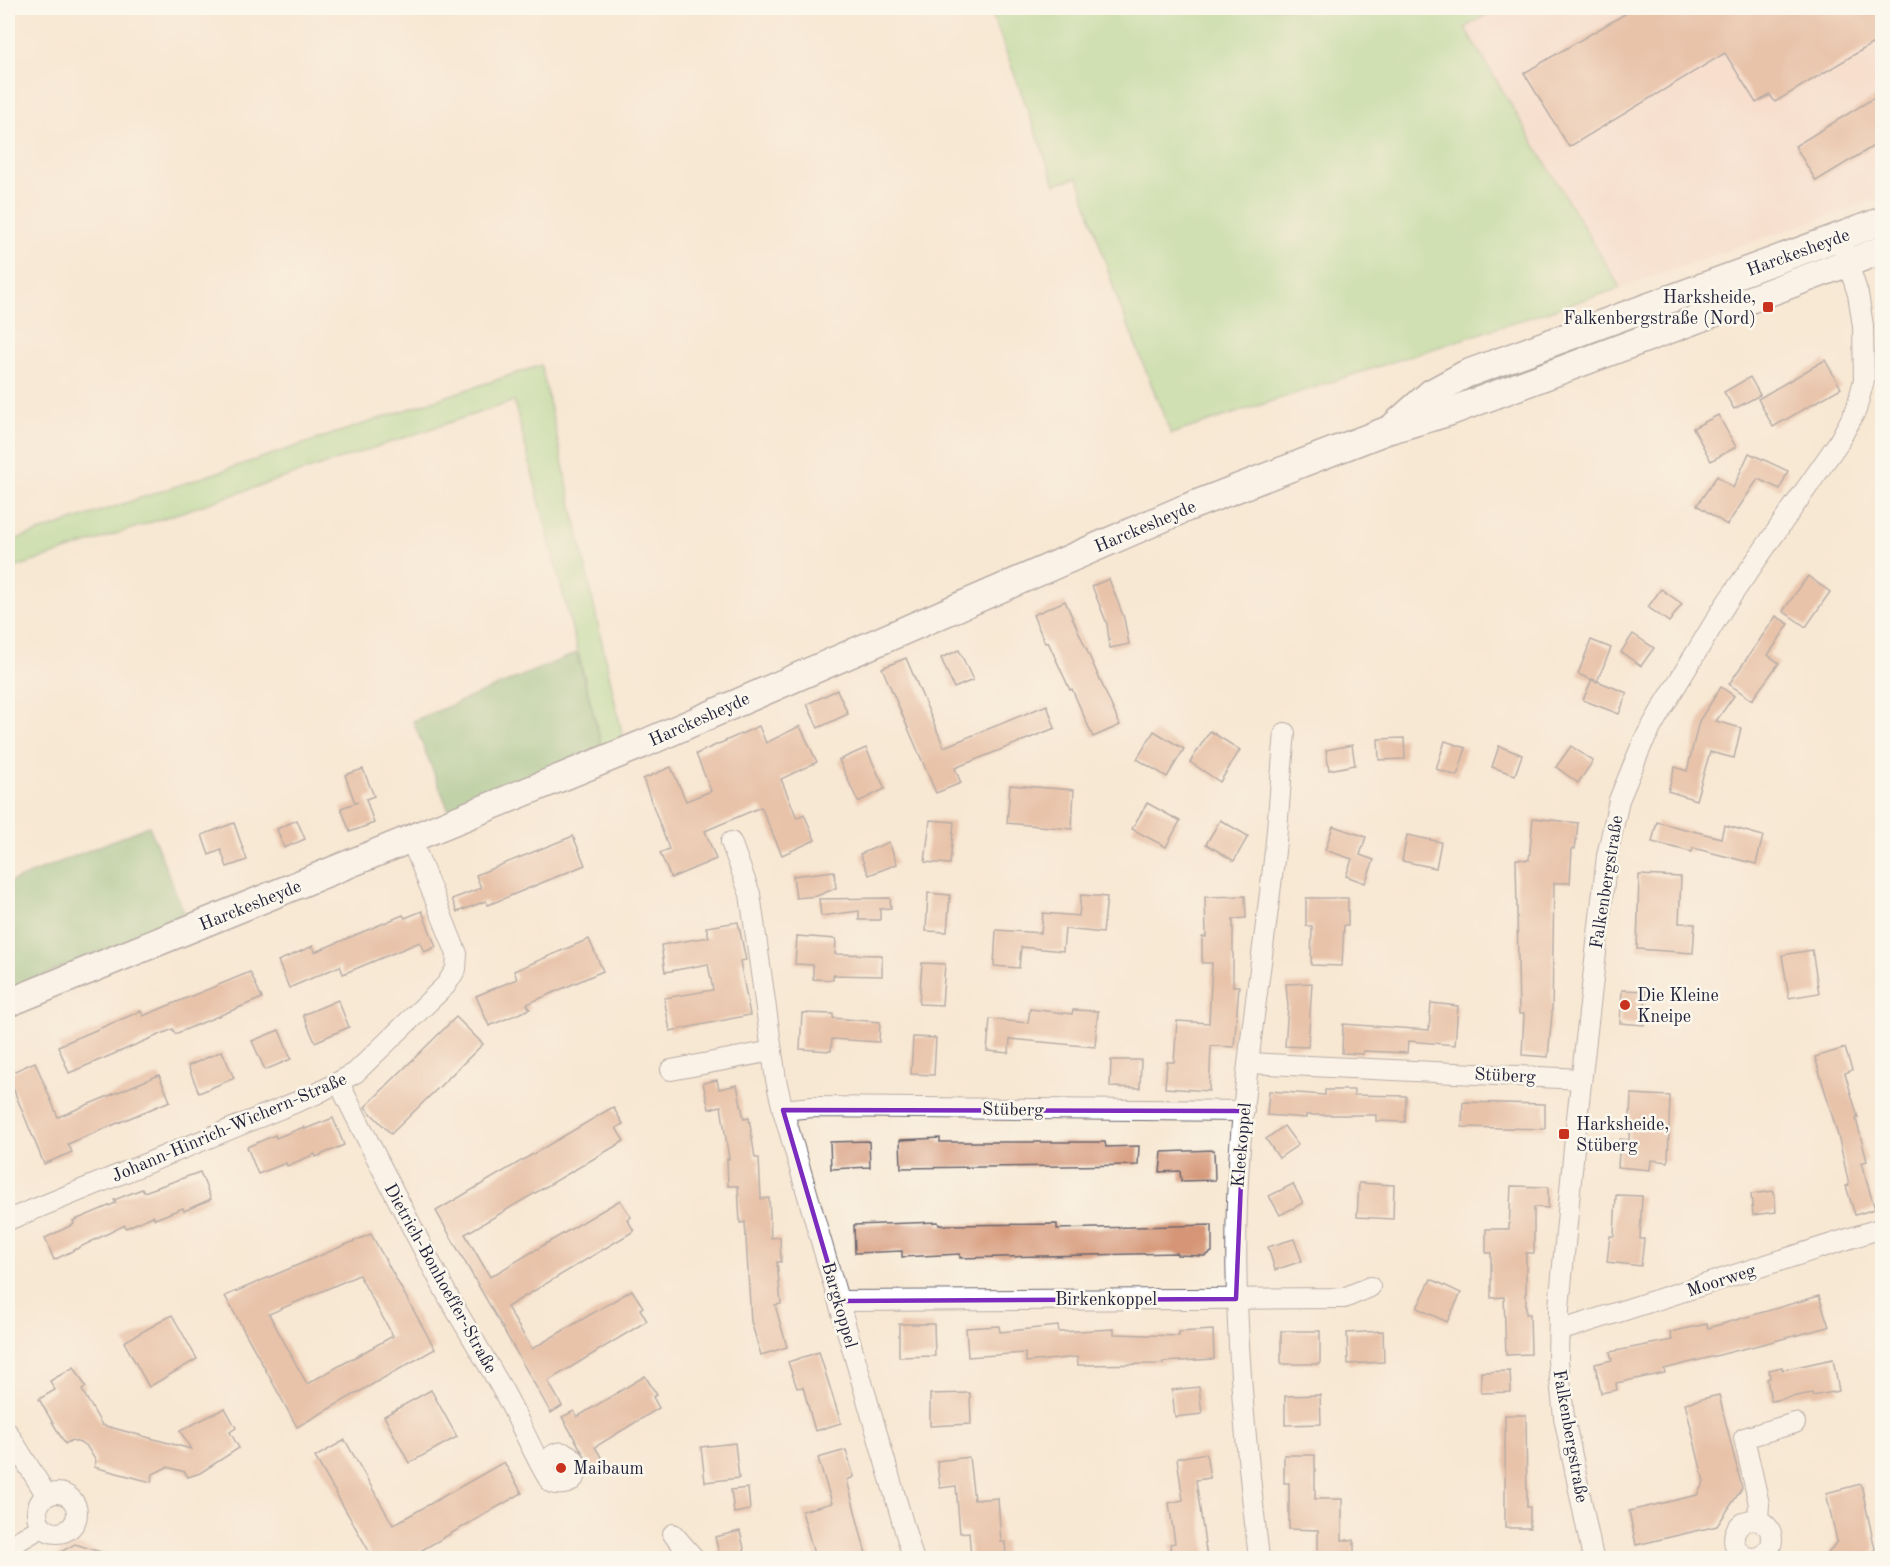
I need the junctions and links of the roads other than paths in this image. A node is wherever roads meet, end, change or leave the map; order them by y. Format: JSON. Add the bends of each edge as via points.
{"nodes":[{"id":1,"x":1882,"y":221,"type":"edge"},
{"id":2,"x":1839,"y":237,"type":"junction"},
{"id":3,"x":1882,"y":250,"type":"edge"},
{"id":4,"x":1849,"y":263,"type":"junction"},
{"id":5,"x":1388,"y":430,"type":"junction"},
{"id":6,"x":1285,"y":734,"type":"dead end"},
{"id":7,"x":411,"y":839,"type":"junction"},
{"id":8,"x":731,"y":842,"type":"dead end"},
{"id":9,"x":8,"y":1004,"type":"edge"},
{"id":10,"x":772,"y":1052,"type":"junction"},
{"id":11,"x":1249,"y":1063,"type":"junction"},
{"id":12,"x":671,"y":1070,"type":"dead end"},
{"id":13,"x":1581,"y":1079,"type":"junction"},
{"id":14,"x":339,"y":1083,"type":"junction"},
{"id":15,"x":783,"y":1110,"type":"junction"},
{"id":16,"x":1244,"y":1111,"type":"junction"},
{"id":17,"x":8,"y":1220,"type":"edge"},
{"id":18,"x":1882,"y":1228,"type":"edge"},
{"id":19,"x":1370,"y":1287,"type":"dead end"},
{"id":20,"x":1236,"y":1299,"type":"junction"},
{"id":21,"x":839,"y":1301,"type":"junction"},
{"id":22,"x":1559,"y":1331,"type":"junction"},
{"id":23,"x":1795,"y":1423,"type":"dead end"},
{"id":24,"x":8,"y":1433,"type":"edge"},
{"id":25,"x":545,"y":1472,"type":"dead end"},
{"id":26,"x":47,"y":1496,"type":"junction"},
{"id":27,"x":1758,"y":1520,"type":"junction"},
{"id":28,"x":42,"y":1527,"type":"junction"},
{"id":29,"x":673,"y":1534,"type":"dead end"},
{"id":30,"x":8,"y":1547,"type":"edge"},
{"id":31,"x":1731,"y":1555,"type":"edge"},
{"id":32,"x":694,"y":1558,"type":"edge"},
{"id":33,"x":913,"y":1558,"type":"edge"},
{"id":34,"x":1259,"y":1558,"type":"edge"},
{"id":35,"x":1593,"y":1558,"type":"edge"}],
"edges":[{"from":1,"to":2,"type":"main road","name":"Harckesheyde"},
{"from":2,"to":4,"type":"street","name":"Falkenbergstraße"},
{"from":2,"to":5,"type":"main road","name":"Harckesheyde","via":[[1466,374],[1431,393]]},
{"from":3,"to":4,"type":"main road","name":"Harckesheyde"},
{"from":4,"to":5,"type":"main road","name":"Harckesheyde","via":[[1449,412]]},
{"from":4,"to":13,"type":"street","name":"Falkenbergstraße","via":[[1861,307],[1865,355],[1864,380],[1856,410],[1838,443],[1689,662],[1631,769],[1619,800],[1607,856]]},
{"from":5,"to":7,"type":"main road","name":"Harckesheyde","via":[[1186,508],[643,744]]},
{"from":6,"to":11,"type":"street","name":"Kleekoppel"},
{"from":7,"to":9,"type":"main road","name":"Harckesheyde"},
{"from":7,"to":14,"type":"street","name":"Johann-Hinrich-Wichern-Straße","via":[[457,954],[456,969],[446,985],[355,1073]]},
{"from":8,"to":10,"type":"street","name":"Bargkoppel","via":[[750,894]]},
{"from":10,"to":12,"type":"street"},
{"from":10,"to":15,"type":"street","name":"Bargkoppel"},
{"from":11,"to":13,"type":"street","name":"Stüberg"},
{"from":11,"to":16,"type":"street","name":"Kleekoppel"},
{"from":13,"to":22,"type":"street","name":"Falkenbergstraße"},
{"from":14,"to":17,"type":"street","name":"Johann-Hinrich-Wichern-Straße"},
{"from":14,"to":25,"type":"street","name":"Dietrich-Bonhoeffer-Straße"},
{"from":15,"to":16,"type":"street","name":"Stüberg","via":[[820,1107]]},
{"from":15,"to":21,"type":"street","name":"Bargkoppel"},
{"from":16,"to":20,"type":"street","name":"Kleekoppel","via":[[1237,1200]]},
{"from":18,"to":22,"type":"street","name":"Moorweg"},
{"from":19,"to":20,"type":"street","name":"Birkenkoppel","via":[[1344,1298]]},
{"from":20,"to":21,"type":"street","name":"Birkenkoppel"},
{"from":20,"to":34,"type":"street","name":"Kleekoppel","via":[[1242,1415]]},
{"from":21,"to":33,"type":"street","name":"Bargkoppel"},
{"from":22,"to":35,"type":"street","name":"Falkenbergstraße","via":[[1564,1417]]},
{"from":23,"to":27,"type":"street","via":[[1744,1438],[1759,1504]]},
{"from":24,"to":26,"type":"street"},
{"from":26,"to":28,"type":"street","via":[[37,1510]]},
{"from":26,"to":28,"type":"street","via":[[54,1493],[70,1497],[77,1507],[77,1519],[61,1533],[51,1533]]},
{"from":27,"to":31,"type":"street","via":[[1746,1520],[1737,1528]]},
{"from":27,"to":31,"type":"street","via":[[1771,1531],[1771,1546],[1765,1554],[1756,1558]]},
{"from":28,"to":30,"type":"street"},
{"from":29,"to":32,"type":"street"}]}
